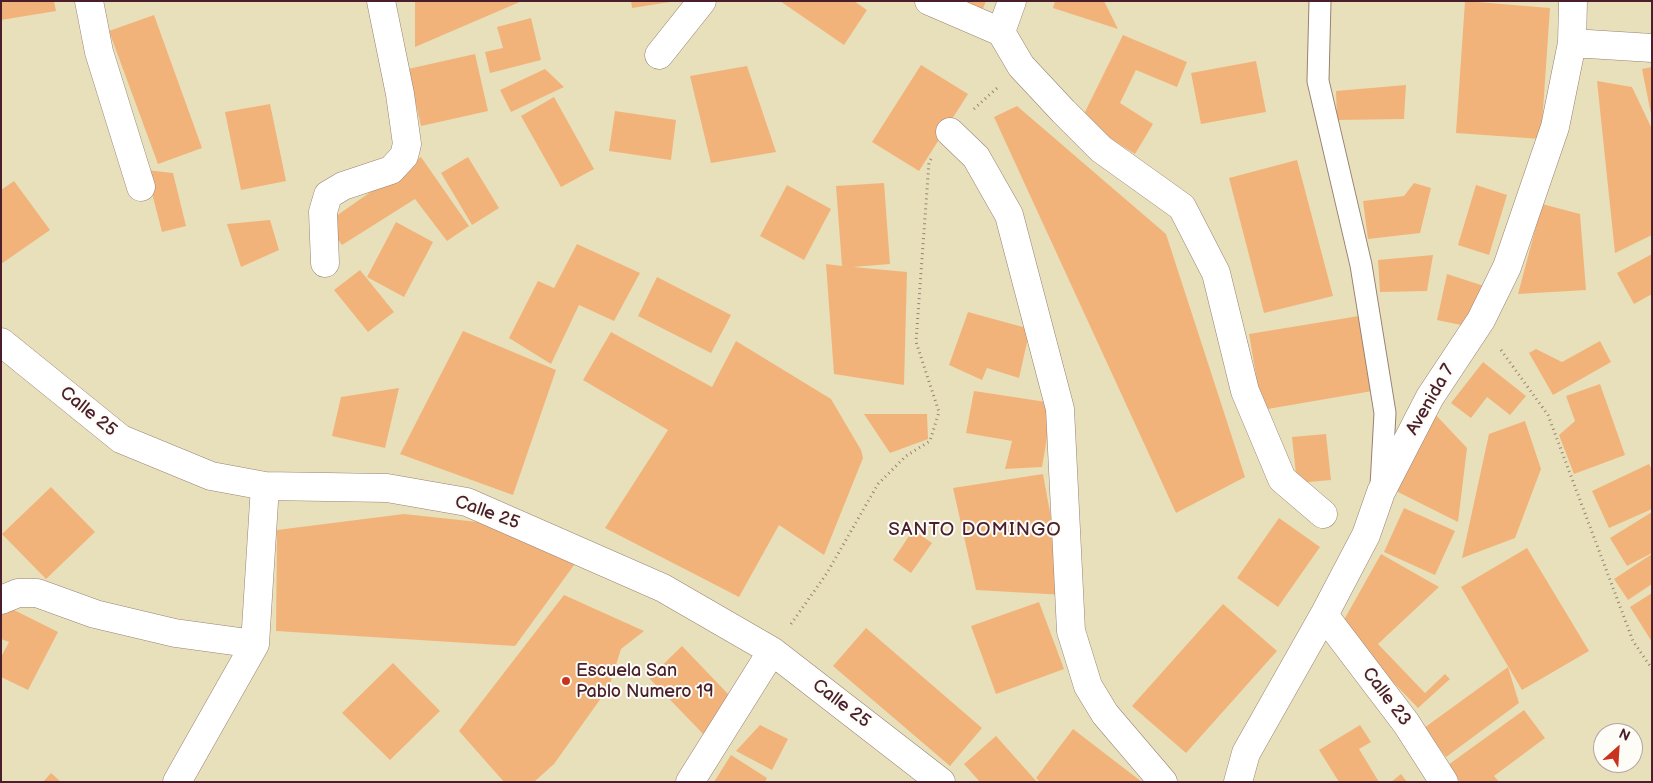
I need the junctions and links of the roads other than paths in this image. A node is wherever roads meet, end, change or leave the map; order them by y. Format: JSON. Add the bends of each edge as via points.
{"nodes":[{"id":1,"x":89,"y":1,"type":"edge"},
{"id":2,"x":382,"y":1,"type":"edge"},
{"id":3,"x":702,"y":1,"type":"edge"},
{"id":4,"x":928,"y":1,"type":"edge"},
{"id":5,"x":1012,"y":1,"type":"edge"},
{"id":6,"x":1320,"y":1,"type":"edge"},
{"id":7,"x":1574,"y":1,"type":"edge"},
{"id":8,"x":1001,"y":32,"type":"junction"},
{"id":9,"x":1572,"y":43,"type":"junction"},
{"id":10,"x":1652,"y":48,"type":"edge"},
{"id":11,"x":660,"y":55,"type":"dead end"},
{"id":12,"x":950,"y":132,"type":"road end"},
{"id":13,"x":141,"y":187,"type":"dead end"},
{"id":14,"x":325,"y":263,"type":"dead end"},
{"id":15,"x":1,"y":342,"type":"edge"},
{"id":16,"x":265,"y":486,"type":"junction"},
{"id":17,"x":1381,"y":492,"type":"junction"},
{"id":18,"x":1323,"y":514,"type":"dead end"},
{"id":19,"x":1,"y":600,"type":"edge"},
{"id":20,"x":1324,"y":615,"type":"junction"},
{"id":21,"x":255,"y":644,"type":"junction"},
{"id":22,"x":772,"y":651,"type":"junction"},
{"id":23,"x":177,"y":782,"type":"edge"},
{"id":24,"x":690,"y":782,"type":"edge"},
{"id":25,"x":941,"y":782,"type":"edge"},
{"id":26,"x":1163,"y":782,"type":"edge"},
{"id":27,"x":1238,"y":782,"type":"edge"},
{"id":28,"x":1444,"y":782,"type":"edge"}],
"edges":[{"from":1,"to":13,"type":"street","via":[[99,52]]},
{"from":2,"to":14,"type":"street","via":[[407,144],[404,156],[391,170],[343,186],[328,195],[323,212]]},
{"from":3,"to":11,"type":"street"},
{"from":4,"to":8,"type":"street"},
{"from":5,"to":8,"type":"street"},
{"from":6,"to":17,"type":"street","via":[[1318,81],[1361,265],[1386,413]]},
{"from":7,"to":9,"type":"street","name":"Avenida 7"},
{"from":8,"to":18,"type":"street","via":[[1021,66],[1101,149],[1182,207],[1216,273],[1245,391],[1282,479]]},
{"from":9,"to":10,"type":"street"},
{"from":9,"to":17,"type":"street","name":"Avenida 7","via":[[1555,127],[1507,267],[1481,320],[1430,397]]},
{"from":12,"to":26,"type":"street","via":[[976,157],[1009,215],[1060,409],[1071,631],[1088,686],[1105,714]]},
{"from":15,"to":16,"type":"street","name":"Calle 25","via":[[121,439],[211,476]]},
{"from":16,"to":21,"type":"street"},
{"from":16,"to":22,"type":"street","name":"Calle 25","via":[[387,488],[467,502],[663,588]]},
{"from":17,"to":20,"type":"street","name":"Avenida 7","via":[[1366,535]]},
{"from":19,"to":21,"type":"street","via":[[18,593],[37,593],[95,614],[175,633]]},
{"from":20,"to":27,"type":"street","name":"Avenida 7","via":[[1246,753]]},
{"from":20,"to":28,"type":"street","name":"Calle 23","via":[[1406,724]]},
{"from":21,"to":23,"type":"street"},
{"from":22,"to":24,"type":"street"},
{"from":22,"to":25,"type":"street","name":"Calle 25"}]}
